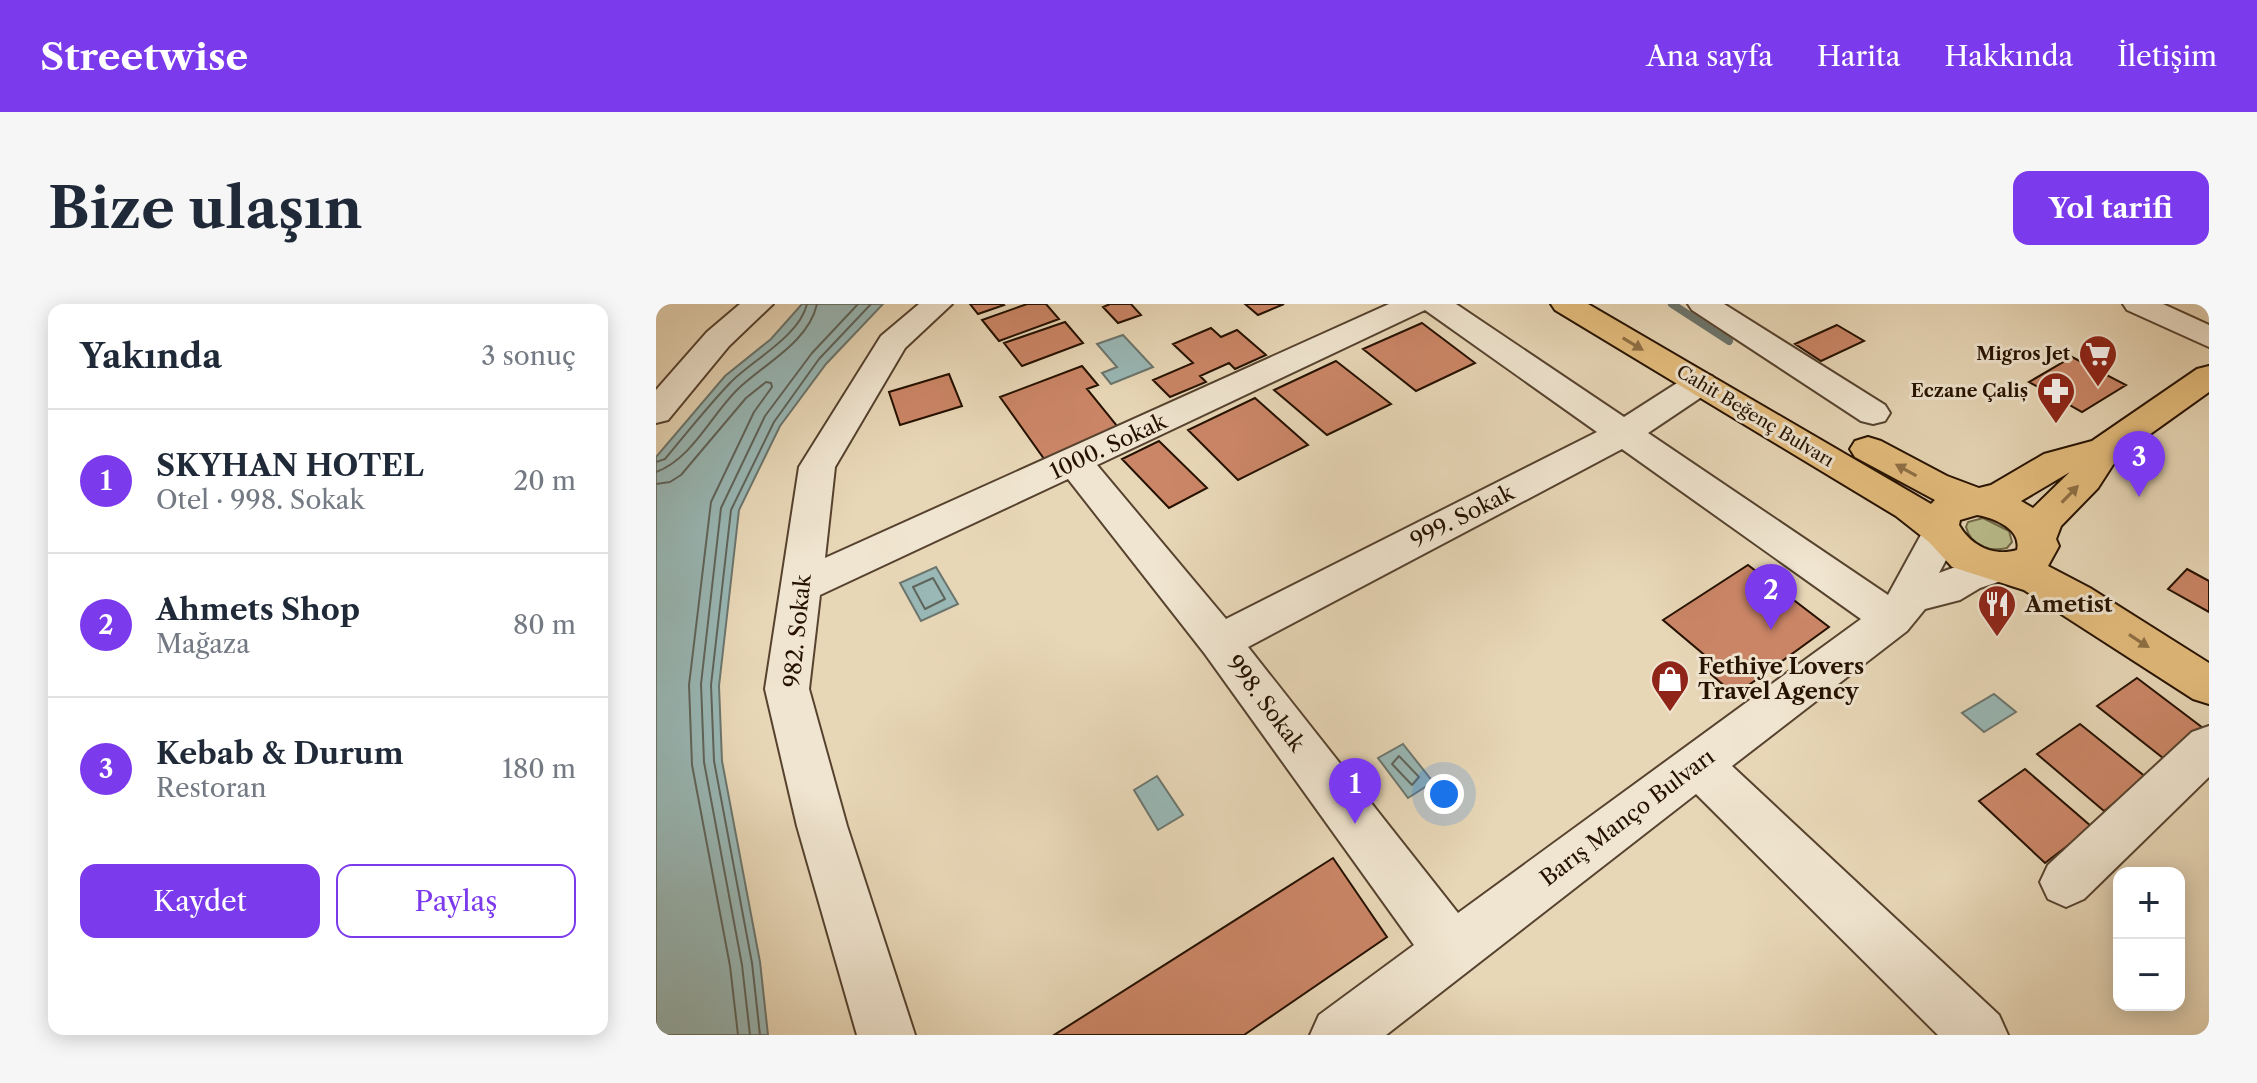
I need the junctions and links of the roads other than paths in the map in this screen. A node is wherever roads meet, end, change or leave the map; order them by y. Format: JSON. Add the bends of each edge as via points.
{"nodes":[{"id":1,"x":758,"y":304,"type":"edge"},
{"id":2,"x":937,"y":304,"type":"edge"},
{"id":3,"x":1414,"y":304,"type":"edge"},
{"id":4,"x":1436,"y":304,"type":"edge"},
{"id":5,"x":1566,"y":304,"type":"edge"},
{"id":6,"x":1615,"y":304,"type":"edge"},
{"id":7,"x":1703,"y":304,"type":"edge"},
{"id":8,"x":2138,"y":304,"type":"edge"},
{"id":9,"x":2209,"y":337,"type":"edge"},
{"id":10,"x":2209,"y":376,"type":"edge"},
{"id":11,"x":1700,"y":383,"type":"junction"},
{"id":12,"x":658,"y":407,"type":"edge"},
{"id":13,"x":1873,"y":413,"type":"dead end"},
{"id":14,"x":1623,"y":434,"type":"junction"},
{"id":15,"x":2105,"y":449,"type":"junction"},
{"id":16,"x":1074,"y":462,"type":"junction"},
{"id":17,"x":1977,"y":502,"type":"junction"},
{"id":18,"x":1942,"y":532,"type":"junction"},
{"id":19,"x":2037,"y":539,"type":"junction"},
{"id":20,"x":1996,"y":567,"type":"junction"},
{"id":21,"x":802,"y":586,"type":"junction"},
{"id":22,"x":1902,"y":608,"type":"junction"},
{"id":23,"x":1220,"y":642,"type":"junction"},
{"id":24,"x":2209,"y":652,"type":"edge"},
{"id":25,"x":2209,"y":686,"type":"edge"},
{"id":26,"x":2209,"y":746,"type":"edge"},
{"id":27,"x":1698,"y":764,"type":"junction"},
{"id":28,"x":2066,"y":882,"type":"dead end"},
{"id":29,"x":1453,"y":948,"type":"junction"},
{"id":30,"x":886,"y":1035,"type":"edge"},
{"id":31,"x":1339,"y":1035,"type":"edge"},
{"id":32,"x":1979,"y":1035,"type":"edge"}],
"edges":[{"from":1,"to":12,"type":"street","via":[[718,339]]},
{"from":2,"to":21,"type":"street","name":"982. Sokak","via":[[892,343],[817,467]]},
{"from":3,"to":16,"type":"street","name":"1000. Sokak"},
{"from":4,"to":14,"type":"street"},
{"from":5,"to":11,"type":"main road","name":"Cahit Beğenç Bulvarı","one_way":true},
{"from":17,"to":6,"type":"main road","name":"Cahit Beğenç Bulvarı","one_way":true,"via":[[1934,485]]},
{"from":7,"to":13,"type":"street"},
{"from":8,"to":9,"type":"street"},
{"from":10,"to":15,"type":"main road"},
{"from":11,"to":14,"type":"street","name":"999. Sokak"},
{"from":11,"to":18,"type":"main road","name":"Cahit Beğenç Bulvarı"},
{"from":14,"to":22,"type":"street"},
{"from":14,"to":23,"type":"street","name":"999. Sokak"},
{"from":15,"to":17,"type":"main road","via":[[2057,463],[2004,494]]},
{"from":19,"to":15,"type":"main road","one_way":true,"via":[[2044,520],[2085,479]]},
{"from":16,"to":21,"type":"street","name":"1000. Sokak"},
{"from":16,"to":23,"type":"street","name":"998. Sokak"},
{"from":17,"to":18,"type":"main road","via":[[1947,509]]},
{"from":17,"to":19,"type":"main road","via":[[2015,514]]},
{"from":18,"to":20,"type":"main road","via":[[1967,557]]},
{"from":18,"to":22,"type":"street"},
{"from":19,"to":20,"type":"main road","via":[[2038,551],[2030,562]]},
{"from":19,"to":24,"type":"main road","via":[[2061,561]]},
{"from":20,"to":22,"type":"street","name":"Barış Manço Bulvarı"},
{"from":20,"to":25,"type":"main road","one_way":true,"via":[[2037,578],[2075,599]]},
{"from":21,"to":30,"type":"street","name":"982. Sokak","via":[[787,689],[822,826]]},
{"from":22,"to":27,"type":"street","name":"Barış Manço Bulvarı"},
{"from":23,"to":29,"type":"street","name":"998. Sokak"},
{"from":26,"to":28,"type":"street"},
{"from":27,"to":29,"type":"street","name":"Barış Manço Bulvarı"},
{"from":27,"to":32,"type":"street"},
{"from":29,"to":31,"type":"street","name":"Barış Manço Bulvarı"}]}
